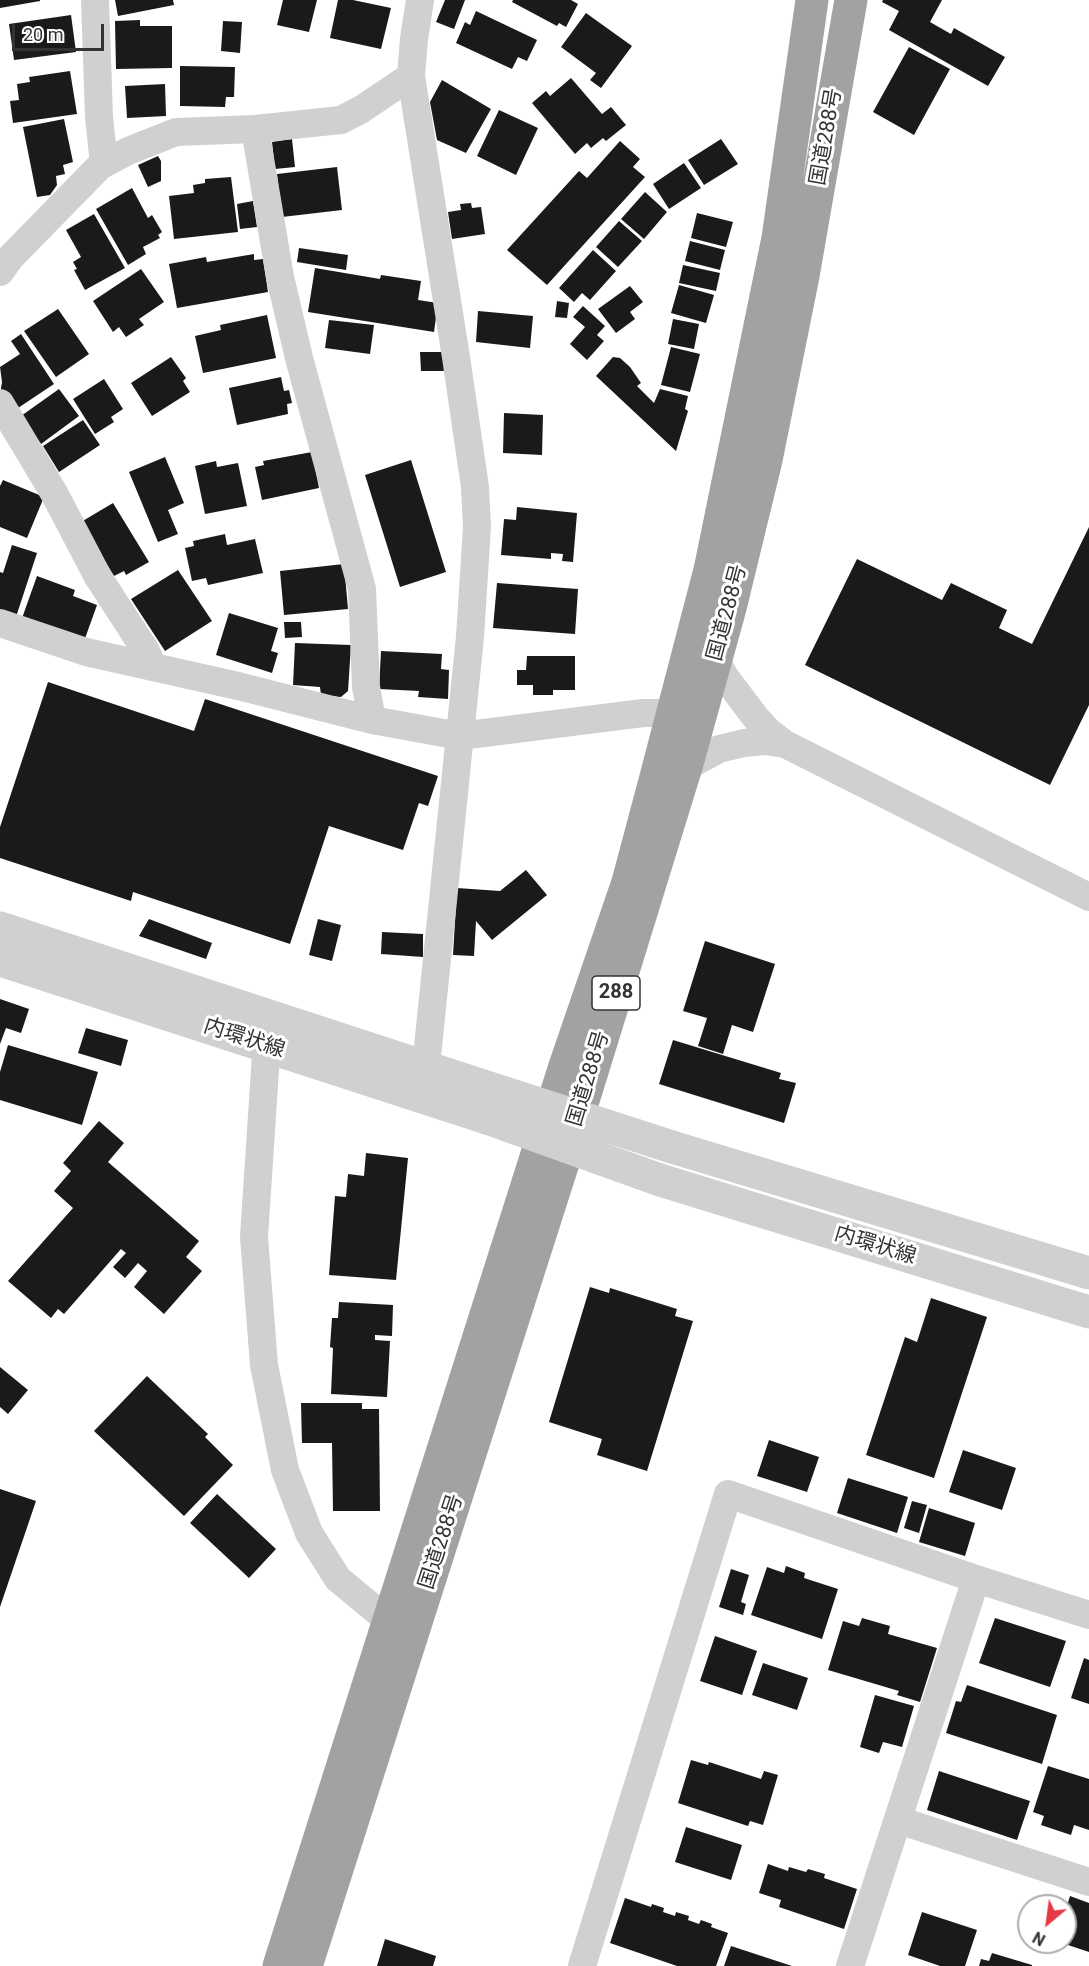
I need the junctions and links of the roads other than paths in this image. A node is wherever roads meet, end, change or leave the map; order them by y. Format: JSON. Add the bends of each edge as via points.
{"nodes":[{"id":1,"x":95,"y":0,"type":"edge"},
{"id":2,"x":420,"y":0,"type":"edge"},
{"id":3,"x":812,"y":0,"type":"edge"},
{"id":4,"x":851,"y":0,"type":"edge"},
{"id":5,"x":411,"y":76,"type":"junction"},
{"id":6,"x":255,"y":129,"type":"junction"},
{"id":7,"x":104,"y":164,"type":"junction"},
{"id":8,"x":0,"y":272,"type":"edge"},
{"id":9,"x":0,"y":403,"type":"edge"},
{"id":10,"x":0,"y":623,"type":"edge"},
{"id":11,"x":716,"y":660,"type":"junction"},
{"id":12,"x":153,"y":667,"type":"junction"},
{"id":13,"x":672,"y":717,"type":"junction"},
{"id":14,"x":372,"y":720,"type":"junction"},
{"id":15,"x":460,"y":736,"type":"junction"},
{"id":16,"x":785,"y":744,"type":"junction"},
{"id":17,"x":686,"y":766,"type":"junction"},
{"id":18,"x":1089,"y":897,"type":"edge"},
{"id":19,"x":0,"y":928,"type":"edge"},
{"id":20,"x":0,"y":960,"type":"edge"},
{"id":21,"x":267,"y":1031,"type":"junction"},
{"id":22,"x":426,"y":1066,"type":"junction"},
{"id":23,"x":1089,"y":1273,"type":"edge"},
{"id":24,"x":1089,"y":1312,"type":"edge"},
{"id":25,"x":976,"y":1579,"type":"junction"},
{"id":26,"x":1089,"y":1615,"type":"edge"},
{"id":27,"x":402,"y":1625,"type":"junction"},
{"id":28,"x":898,"y":1820,"type":"junction"},
{"id":29,"x":1089,"y":1882,"type":"edge"},
{"id":30,"x":279,"y":1966,"type":"edge"},
{"id":31,"x":306,"y":1966,"type":"edge"},
{"id":32,"x":582,"y":1966,"type":"edge"},
{"id":33,"x":850,"y":1966,"type":"edge"}],
"edges":[{"from":1,"to":7,"type":"street"},
{"from":2,"to":5,"type":"street"},
{"from":3,"to":13,"type":"highway","name":"国道288号","number":"288","via":[[778,238],[710,570]]},
{"from":4,"to":11,"type":"highway","name":"国道288号","number":"288","via":[[766,460]]},
{"from":5,"to":6,"type":"street","via":[[341,120]]},
{"from":5,"to":15,"type":"street","via":[[475,487],[477,528]]},
{"from":6,"to":7,"type":"street","via":[[176,132]]},
{"from":6,"to":14,"type":"street","via":[[280,277],[362,589],[366,687]]},
{"from":7,"to":8,"type":"street"},
{"from":9,"to":12,"type":"street"},
{"from":10,"to":12,"type":"street","via":[[86,652]]},
{"from":11,"to":16,"type":"street","via":[[756,718]]},
{"from":11,"to":17,"type":"highway","name":"国道288号","number":"288"},
{"from":12,"to":14,"type":"street"},
{"from":13,"to":15,"type":"street","via":[[644,713]]},
{"from":13,"to":27,"type":"highway","name":"国道288号","number":"288","via":[[628,882],[565,1066]]},
{"from":14,"to":15,"type":"street"},
{"from":15,"to":22,"type":"street"},
{"from":16,"to":17,"type":"street","via":[[744,743],[719,749]]},
{"from":16,"to":18,"type":"street"},
{"from":17,"to":27,"type":"highway","name":"国道288号","number":"288","via":[[586,1091]]},
{"from":19,"to":21,"type":"street","name":"内環状線"},
{"from":20,"to":21,"type":"street","name":"内環状線"},
{"from":21,"to":22,"type":"street","name":"内環状線"},
{"from":21,"to":24,"type":"street","name":"内環状線","bridge":true,"via":[[487,1118],[660,1180]]},
{"from":21,"to":27,"type":"street","via":[[254,1237],[264,1365],[285,1470],[309,1533],[338,1579]]},
{"from":22,"to":23,"type":"street","name":"内環状線","bridge":true,"via":[[672,1146]]},
{"from":25,"to":26,"type":"street"},
{"from":25,"to":28,"type":"street"},
{"from":25,"to":32,"type":"street","via":[[729,1494]]},
{"from":27,"to":30,"type":"highway","name":"国道288号","number":"288"},
{"from":27,"to":31,"type":"highway","name":"国道288号","number":"288"},
{"from":28,"to":29,"type":"street"},
{"from":28,"to":33,"type":"street"}]}
